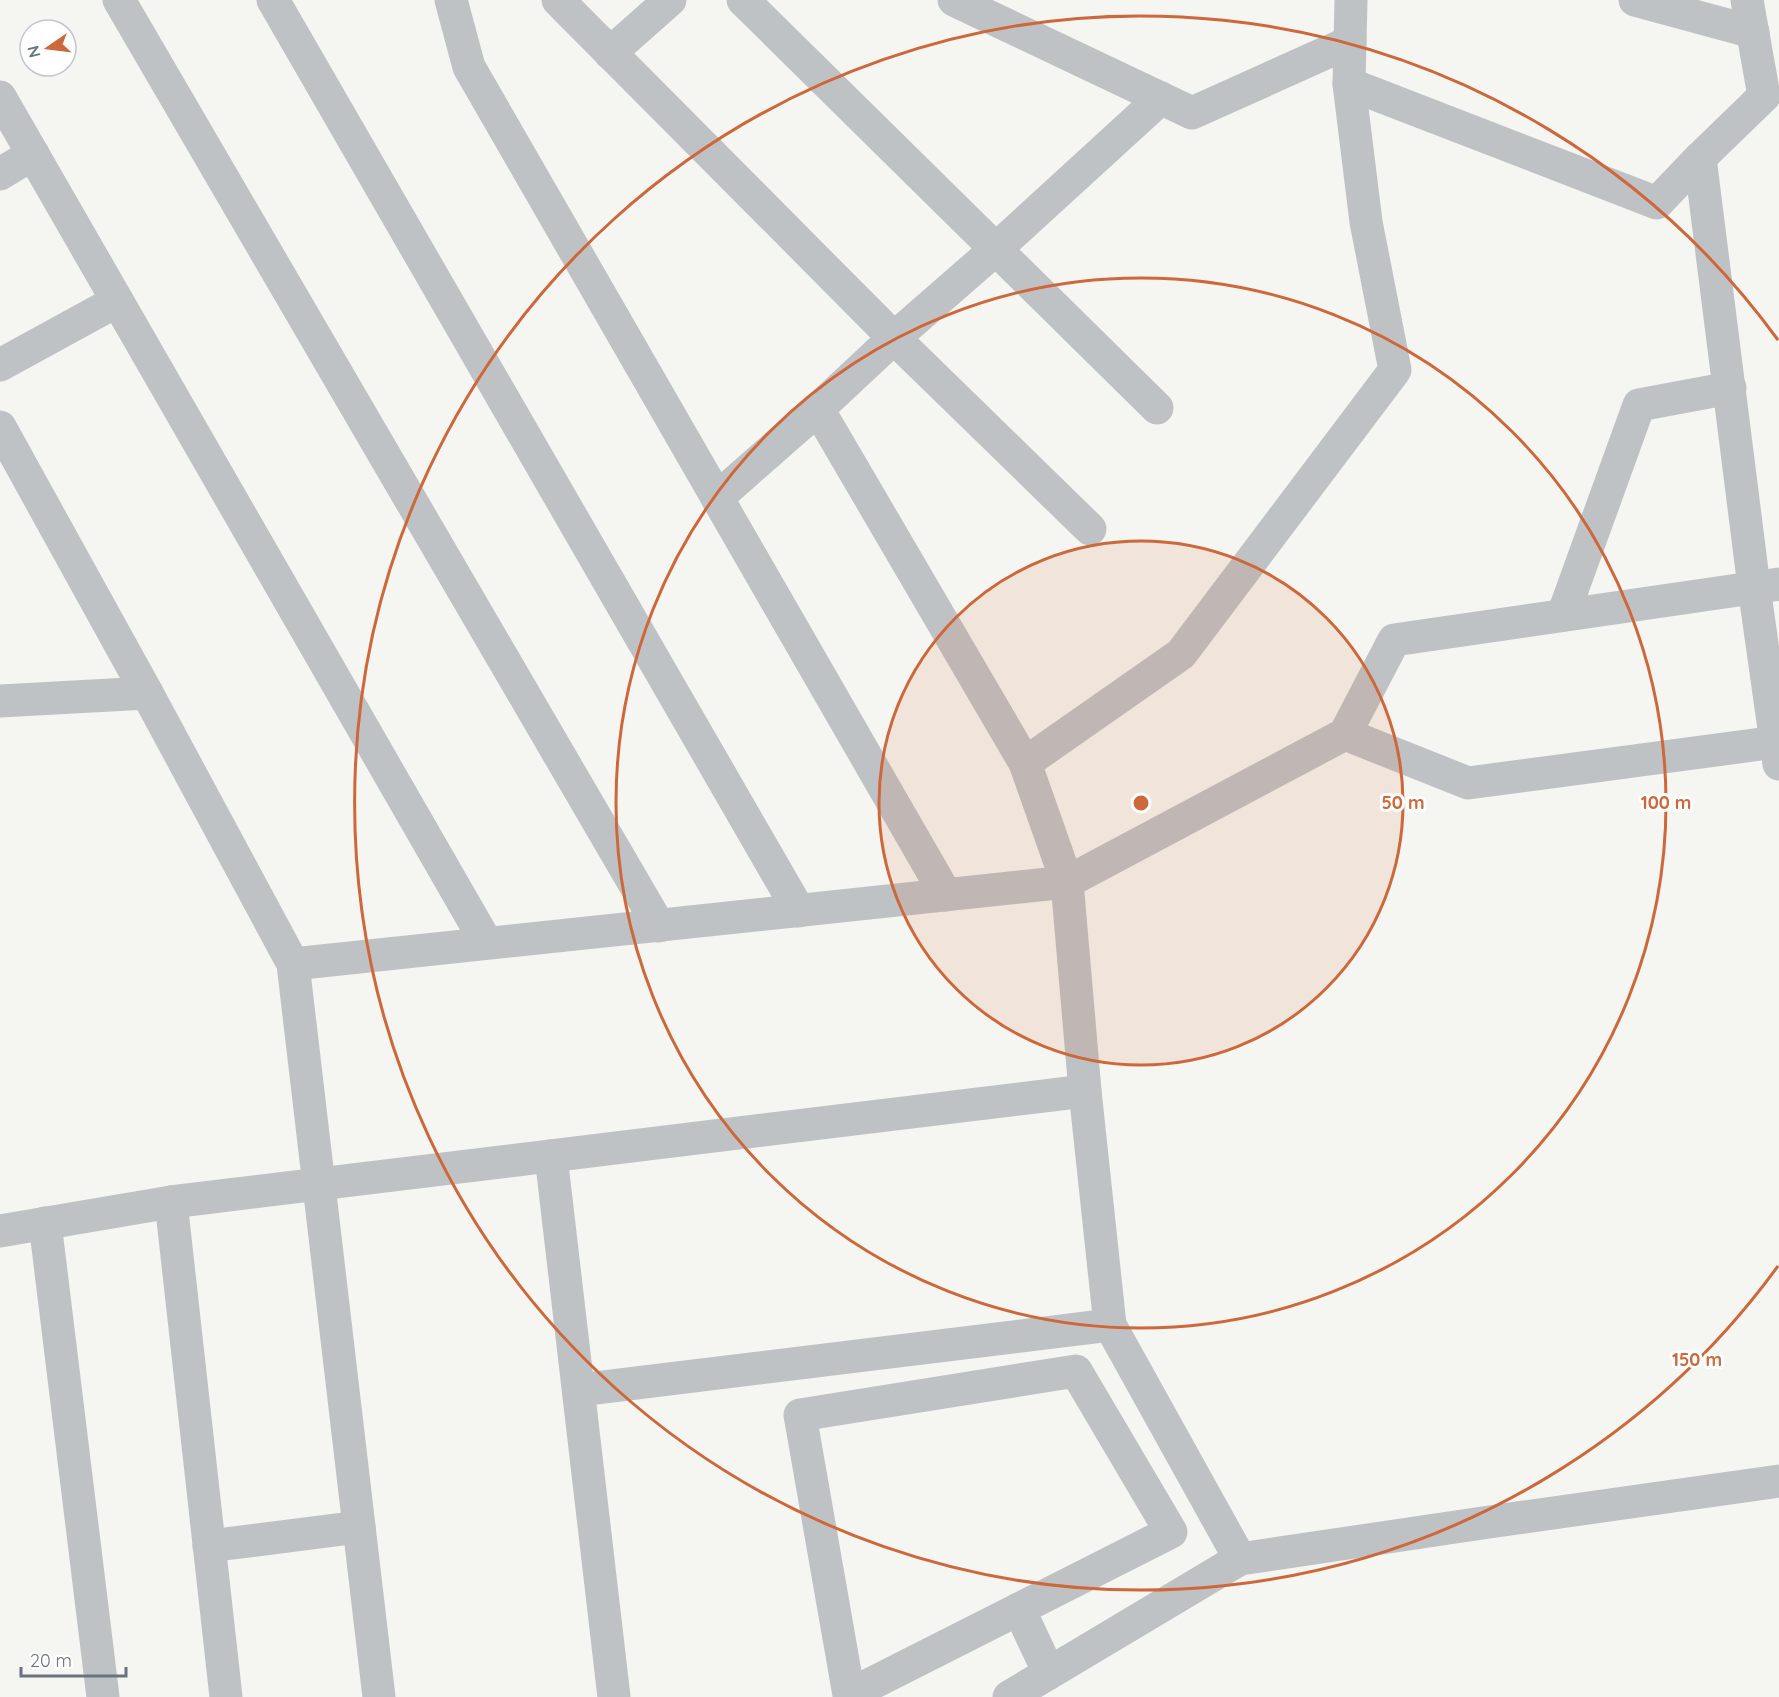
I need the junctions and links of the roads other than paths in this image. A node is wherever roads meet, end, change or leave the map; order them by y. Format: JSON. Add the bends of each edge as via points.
{"nodes":[{"id":1,"x":119,"y":0,"type":"edge"},
{"id":2,"x":273,"y":0,"type":"edge"},
{"id":3,"x":451,"y":0,"type":"edge"},
{"id":4,"x":558,"y":0,"type":"edge"},
{"id":5,"x":670,"y":0,"type":"edge"},
{"id":6,"x":743,"y":0,"type":"edge"},
{"id":7,"x":954,"y":0,"type":"edge"},
{"id":8,"x":1351,"y":0,"type":"edge"},
{"id":9,"x":1635,"y":0,"type":"edge"},
{"id":10,"x":1748,"y":0,"type":"edge"},
{"id":11,"x":1753,"y":32,"type":"junction"},
{"id":12,"x":1350,"y":42,"type":"junction"},
{"id":13,"x":610,"y":53,"type":"junction"},
{"id":14,"x":1349,"y":84,"type":"junction"},
{"id":15,"x":0,"y":97,"type":"edge"},
{"id":16,"x":1161,"y":98,"type":"junction"},
{"id":17,"x":33,"y":154,"type":"junction"},
{"id":18,"x":1700,"y":158,"type":"junction"},
{"id":19,"x":0,"y":174,"type":"edge"},
{"id":20,"x":996,"y":249,"type":"junction"},
{"id":21,"x":117,"y":301,"type":"junction"},
{"id":22,"x":894,"y":338,"type":"junction"},
{"id":23,"x":0,"y":365,"type":"edge"},
{"id":24,"x":1730,"y":388,"type":"junction"},
{"id":25,"x":1157,"y":408,"type":"dead end"},
{"id":26,"x":818,"y":409,"type":"junction"},
{"id":27,"x":0,"y":427,"type":"edge"},
{"id":28,"x":717,"y":498,"type":"junction"},
{"id":29,"x":1090,"y":529,"type":"dead end"},
{"id":30,"x":1767,"y":586,"type":"edge"},
{"id":31,"x":1563,"y":615,"type":"junction"},
{"id":32,"x":147,"y":693,"type":"junction"},
{"id":33,"x":0,"y":701,"type":"edge"},
{"id":34,"x":1345,"y":734,"type":"junction"},
{"id":35,"x":1777,"y":753,"type":"edge"},
{"id":36,"x":1025,"y":763,"type":"junction"},
{"id":37,"x":1067,"y":882,"type":"junction"},
{"id":38,"x":946,"y":895,"type":"junction"},
{"id":39,"x":799,"y":911,"type":"junction"},
{"id":40,"x":659,"y":926,"type":"junction"},
{"id":41,"x":486,"y":942,"type":"junction"},
{"id":42,"x":293,"y":964,"type":"junction"},
{"id":43,"x":1085,"y":1091,"type":"junction"},
{"id":44,"x":551,"y":1156,"type":"junction"},
{"id":45,"x":318,"y":1184,"type":"junction"},
{"id":46,"x":171,"y":1202,"type":"junction"},
{"id":47,"x":45,"y":1223,"type":"junction"},
{"id":48,"x":0,"y":1231,"type":"edge"},
{"id":49,"x":1110,"y":1325,"type":"junction"},
{"id":50,"x":579,"y":1390,"type":"junction"},
{"id":51,"x":1779,"y":1481,"type":"edge"},
{"id":52,"x":359,"y":1527,"type":"junction"},
{"id":53,"x":209,"y":1546,"type":"junction"},
{"id":54,"x":1240,"y":1559,"type":"junction"},
{"id":55,"x":1019,"y":1609,"type":"junction"},
{"id":56,"x":1049,"y":1673,"type":"junction"},
{"id":57,"x":103,"y":1697,"type":"edge"},
{"id":58,"x":226,"y":1697,"type":"edge"},
{"id":59,"x":379,"y":1697,"type":"edge"},
{"id":60,"x":614,"y":1697,"type":"edge"},
{"id":61,"x":1009,"y":1697,"type":"edge"}],
"edges":[{"from":1,"to":40,"type":"street"},
{"from":2,"to":39,"type":"street"},
{"from":3,"to":28,"type":"street","via":[[469,67]]},
{"from":4,"to":13,"type":"street"},
{"from":5,"to":13,"type":"street"},
{"from":6,"to":20,"type":"street"},
{"from":7,"to":16,"type":"street"},
{"from":8,"to":12,"type":"street"},
{"from":9,"to":11,"type":"street"},
{"from":10,"to":11,"type":"street"},
{"from":11,"to":18,"type":"street","via":[[1764,96]]},
{"from":12,"to":14,"type":"street"},
{"from":12,"to":16,"type":"street","via":[[1192,113]]},
{"from":13,"to":22,"type":"street"},
{"from":14,"to":18,"type":"street","via":[[1657,203]]},
{"from":14,"to":36,"type":"street","via":[[1366,222],[1395,370],[1181,654]]},
{"from":15,"to":17,"type":"street"},
{"from":16,"to":20,"type":"street"},
{"from":17,"to":19,"type":"street"},
{"from":17,"to":21,"type":"street"},
{"from":18,"to":24,"type":"street"},
{"from":20,"to":22,"type":"street"},
{"from":20,"to":25,"type":"street"},
{"from":21,"to":23,"type":"street"},
{"from":21,"to":41,"type":"street"},
{"from":22,"to":26,"type":"street"},
{"from":22,"to":29,"type":"street"},
{"from":24,"to":30,"type":"street"},
{"from":24,"to":31,"type":"street","via":[[1639,405]]},
{"from":26,"to":28,"type":"street"},
{"from":26,"to":36,"type":"street"},
{"from":27,"to":32,"type":"street"},
{"from":28,"to":38,"type":"street"},
{"from":30,"to":31,"type":"street"},
{"from":30,"to":35,"type":"street"},
{"from":31,"to":34,"type":"street","via":[[1394,640]]},
{"from":32,"to":33,"type":"street"},
{"from":32,"to":42,"type":"street"},
{"from":34,"to":35,"type":"street","via":[[1468,783]]},
{"from":34,"to":37,"type":"street"},
{"from":36,"to":37,"type":"street"},
{"from":37,"to":38,"type":"street"},
{"from":37,"to":43,"type":"street"},
{"from":38,"to":39,"type":"street"},
{"from":39,"to":40,"type":"street"},
{"from":40,"to":41,"type":"street"},
{"from":41,"to":42,"type":"street"},
{"from":42,"to":45,"type":"street"},
{"from":43,"to":44,"type":"street"},
{"from":43,"to":49,"type":"street"},
{"from":44,"to":45,"type":"street"},
{"from":44,"to":50,"type":"street"},
{"from":45,"to":46,"type":"street"},
{"from":45,"to":52,"type":"street"},
{"from":46,"to":47,"type":"street"},
{"from":46,"to":53,"type":"street"},
{"from":47,"to":48,"type":"street"},
{"from":47,"to":57,"type":"street"},
{"from":49,"to":50,"type":"street"},
{"from":49,"to":54,"type":"street"},
{"from":50,"to":60,"type":"street"},
{"from":51,"to":54,"type":"street"},
{"from":52,"to":53,"type":"street"},
{"from":52,"to":59,"type":"street"},
{"from":53,"to":58,"type":"street"},
{"from":54,"to":56,"type":"street"},
{"from":55,"to":55,"type":"street","via":[[849,1695],[800,1415],[1076,1371],[1171,1532]]},
{"from":55,"to":56,"type":"street"},
{"from":56,"to":61,"type":"street"}]}
